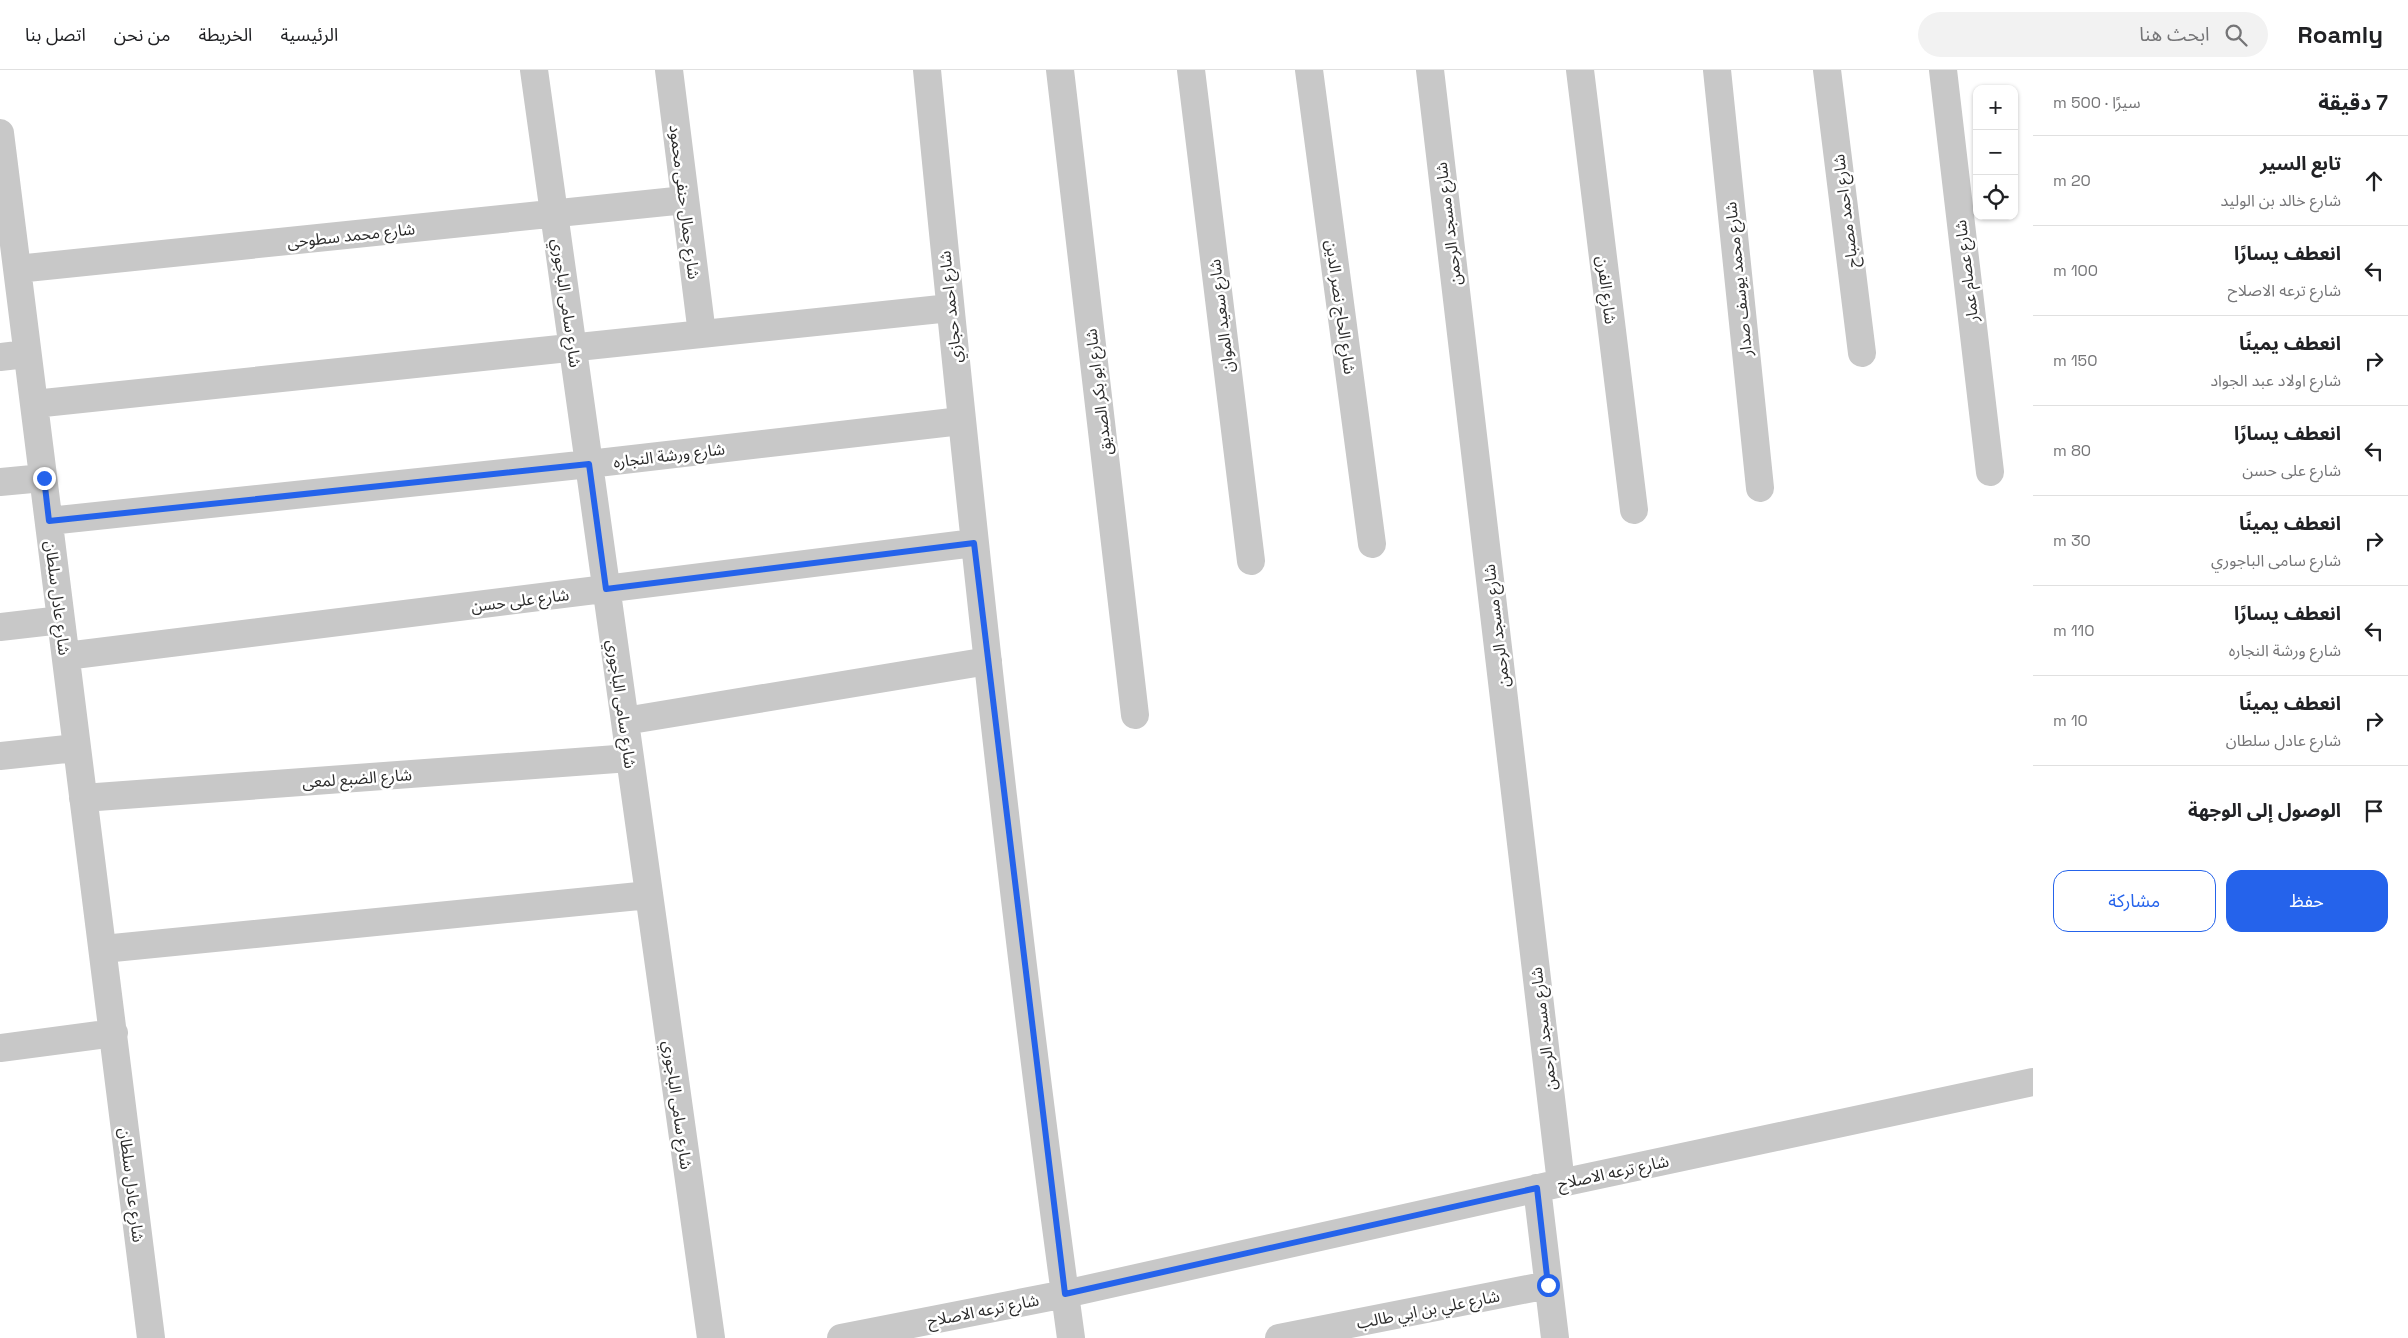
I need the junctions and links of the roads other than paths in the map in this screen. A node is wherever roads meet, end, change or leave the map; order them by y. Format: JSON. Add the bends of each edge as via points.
{"nodes":[{"id":1,"x":534,"y":70,"type":"edge"},
{"id":2,"x":669,"y":70,"type":"edge"},
{"id":3,"x":927,"y":70,"type":"edge"},
{"id":4,"x":1060,"y":70,"type":"edge"},
{"id":5,"x":1191,"y":70,"type":"edge"},
{"id":6,"x":1310,"y":70,"type":"edge"},
{"id":7,"x":1430,"y":70,"type":"edge"},
{"id":8,"x":1580,"y":70,"type":"edge"},
{"id":9,"x":1717,"y":70,"type":"edge"},
{"id":10,"x":1827,"y":70,"type":"edge"},
{"id":11,"x":1943,"y":70,"type":"edge"},
{"id":12,"x":0,"y":133,"type":"edge"},
{"id":13,"x":685,"y":200,"type":"junction"},
{"id":14,"x":554,"y":214,"type":"junction"},
{"id":15,"x":7,"y":239,"type":"edge"},
{"id":16,"x":17,"y":269,"type":"junction"},
{"id":17,"x":950,"y":308,"type":"junction"},
{"id":18,"x":702,"y":334,"type":"junction"},
{"id":19,"x":573,"y":348,"type":"junction"},
{"id":20,"x":1862,"y":353,"type":"dead end"},
{"id":21,"x":13,"y":355,"type":"edge"},
{"id":22,"x":34,"y":404,"type":"junction"},
{"id":23,"x":961,"y":421,"type":"junction"},
{"id":24,"x":589,"y":464,"type":"junction"},
{"id":25,"x":1990,"y":472,"type":"dead end"},
{"id":26,"x":44,"y":478,"type":"junction"},
{"id":27,"x":0,"y":482,"type":"edge"},
{"id":28,"x":1760,"y":488,"type":"dead end"},
{"id":29,"x":1634,"y":510,"type":"dead end"},
{"id":30,"x":49,"y":521,"type":"junction"},
{"id":31,"x":974,"y":543,"type":"junction"},
{"id":32,"x":1372,"y":544,"type":"dead end"},
{"id":33,"x":1251,"y":562,"type":"dead end"},
{"id":34,"x":606,"y":589,"type":"junction"},
{"id":35,"x":61,"y":620,"type":"junction"},
{"id":36,"x":0,"y":627,"type":"edge"},
{"id":37,"x":66,"y":656,"type":"junction"},
{"id":38,"x":988,"y":661,"type":"junction"},
{"id":39,"x":1135,"y":715,"type":"dead end"},
{"id":40,"x":625,"y":720,"type":"junction"},
{"id":41,"x":76,"y":748,"type":"junction"},
{"id":42,"x":0,"y":756,"type":"edge"},
{"id":43,"x":630,"y":758,"type":"junction"},
{"id":44,"x":83,"y":798,"type":"junction"},
{"id":45,"x":649,"y":895,"type":"junction"},
{"id":46,"x":103,"y":949,"type":"junction"},
{"id":47,"x":114,"y":1033,"type":"junction"},
{"id":48,"x":0,"y":1048,"type":"edge"},
{"id":49,"x":2033,"y":1082,"type":"edge"},
{"id":50,"x":1549,"y":1185,"type":"junction"},
{"id":51,"x":1548,"y":1285,"type":"junction"},
{"id":52,"x":1065,"y":1294,"type":"junction"},
{"id":53,"x":151,"y":1338,"type":"edge"},
{"id":54,"x":711,"y":1338,"type":"edge"},
{"id":55,"x":840,"y":1338,"type":"edge"},
{"id":56,"x":1071,"y":1338,"type":"edge"},
{"id":57,"x":1279,"y":1338,"type":"edge"},
{"id":58,"x":1555,"y":1338,"type":"edge"}],
"edges":[{"from":1,"to":14,"type":"street","name":"شارع سامى الباجوري"},
{"from":2,"to":13,"type":"street","name":"شارع جمال حنفى محمود"},
{"from":3,"to":17,"type":"street","name":"شارع احمد حجازي"},
{"from":4,"to":39,"type":"street","name":"شارع ابو بكر الصديق"},
{"from":5,"to":33,"type":"street","name":"شارع سعيد الموان"},
{"from":6,"to":32,"type":"street","name":"شارع الحاج نصر الدين"},
{"from":7,"to":50,"type":"street","name":"شارع مسجد الرحمن"},
{"from":8,"to":29,"type":"street","name":"شارع الفرن"},
{"from":9,"to":28,"type":"street","name":"شارع محمد يوسف صدار"},
{"from":10,"to":20,"type":"street","name":"شارع احمد مصباح"},
{"from":11,"to":25,"type":"street","name":"شارع عصام عمار"},
{"from":12,"to":15,"type":"street","name":"شارع عادل سلطان"},
{"from":13,"to":14,"type":"street","name":"شارع محمد سطوحى"},
{"from":13,"to":18,"type":"street","name":"شارع جمال حنفى محمود"},
{"from":14,"to":16,"type":"street","name":"شارع محمد سطوحى"},
{"from":14,"to":19,"type":"street","name":"شارع سامى الباجوري"},
{"from":15,"to":16,"type":"street","name":"شارع عادل سلطان"},
{"from":16,"to":21,"type":"street","name":"شارع عادل سلطان"},
{"from":17,"to":18,"type":"street"},
{"from":17,"to":23,"type":"street","name":"شارع احمد حجازي"},
{"from":18,"to":19,"type":"street"},
{"from":19,"to":22,"type":"street"},
{"from":19,"to":24,"type":"street","name":"شارع سامى الباجوري"},
{"from":21,"to":22,"type":"street","name":"شارع عادل سلطان"},
{"from":22,"to":26,"type":"street","name":"شارع عادل سلطان"},
{"from":23,"to":24,"type":"street","name":"شارع ورشة النجاره"},
{"from":23,"to":31,"type":"street","name":"شارع احمد حجازي"},
{"from":24,"to":30,"type":"street","name":"شارع ورشة النجاره"},
{"from":24,"to":34,"type":"street","name":"شارع سامى الباجوري"},
{"from":26,"to":27,"type":"street"},
{"from":26,"to":30,"type":"street","name":"شارع عادل سلطان"},
{"from":30,"to":35,"type":"street","name":"شارع عادل سلطان"},
{"from":31,"to":34,"type":"street","name":"شارع على حسن"},
{"from":31,"to":38,"type":"street","name":"شارع احمد حجازي"},
{"from":34,"to":37,"type":"street","name":"شارع على حسن"},
{"from":34,"to":40,"type":"street","name":"شارع سامى الباجوري"},
{"from":35,"to":36,"type":"street"},
{"from":35,"to":37,"type":"street","name":"شارع عادل سلطان"},
{"from":37,"to":41,"type":"street","name":"شارع عادل سلطان"},
{"from":38,"to":40,"type":"street"},
{"from":38,"to":52,"type":"street","name":"شارع احمد حجازي"},
{"from":40,"to":43,"type":"street","name":"شارع سامى الباجوري"},
{"from":41,"to":42,"type":"street"},
{"from":41,"to":44,"type":"street","name":"شارع عادل سلطان"},
{"from":43,"to":44,"type":"street","name":"شارع الضبع لمعى"},
{"from":43,"to":45,"type":"street","name":"شارع سامى الباجوري"},
{"from":44,"to":46,"type":"street","name":"شارع عادل سلطان"},
{"from":45,"to":46,"type":"street"},
{"from":45,"to":54,"type":"street","name":"شارع سامى الباجوري"},
{"from":46,"to":47,"type":"street","name":"شارع عادل سلطان"},
{"from":47,"to":48,"type":"street"},
{"from":47,"to":53,"type":"street","name":"شارع عادل سلطان"},
{"from":49,"to":50,"type":"street","name":"شارع ترعه الاصلاح"},
{"from":50,"to":51,"type":"street","name":"شارع مسجد الرحمن"},
{"from":50,"to":52,"type":"street","name":"شارع ترعه الاصلاح"},
{"from":51,"to":57,"type":"street","name":"شارع علي بن ابي طالب"},
{"from":51,"to":58,"type":"street","name":"شارع مسجد الرحمن"},
{"from":52,"to":55,"type":"street","name":"شارع ترعه الاصلاح"},
{"from":52,"to":56,"type":"street","name":"شارع احمد حجازي"}]}
